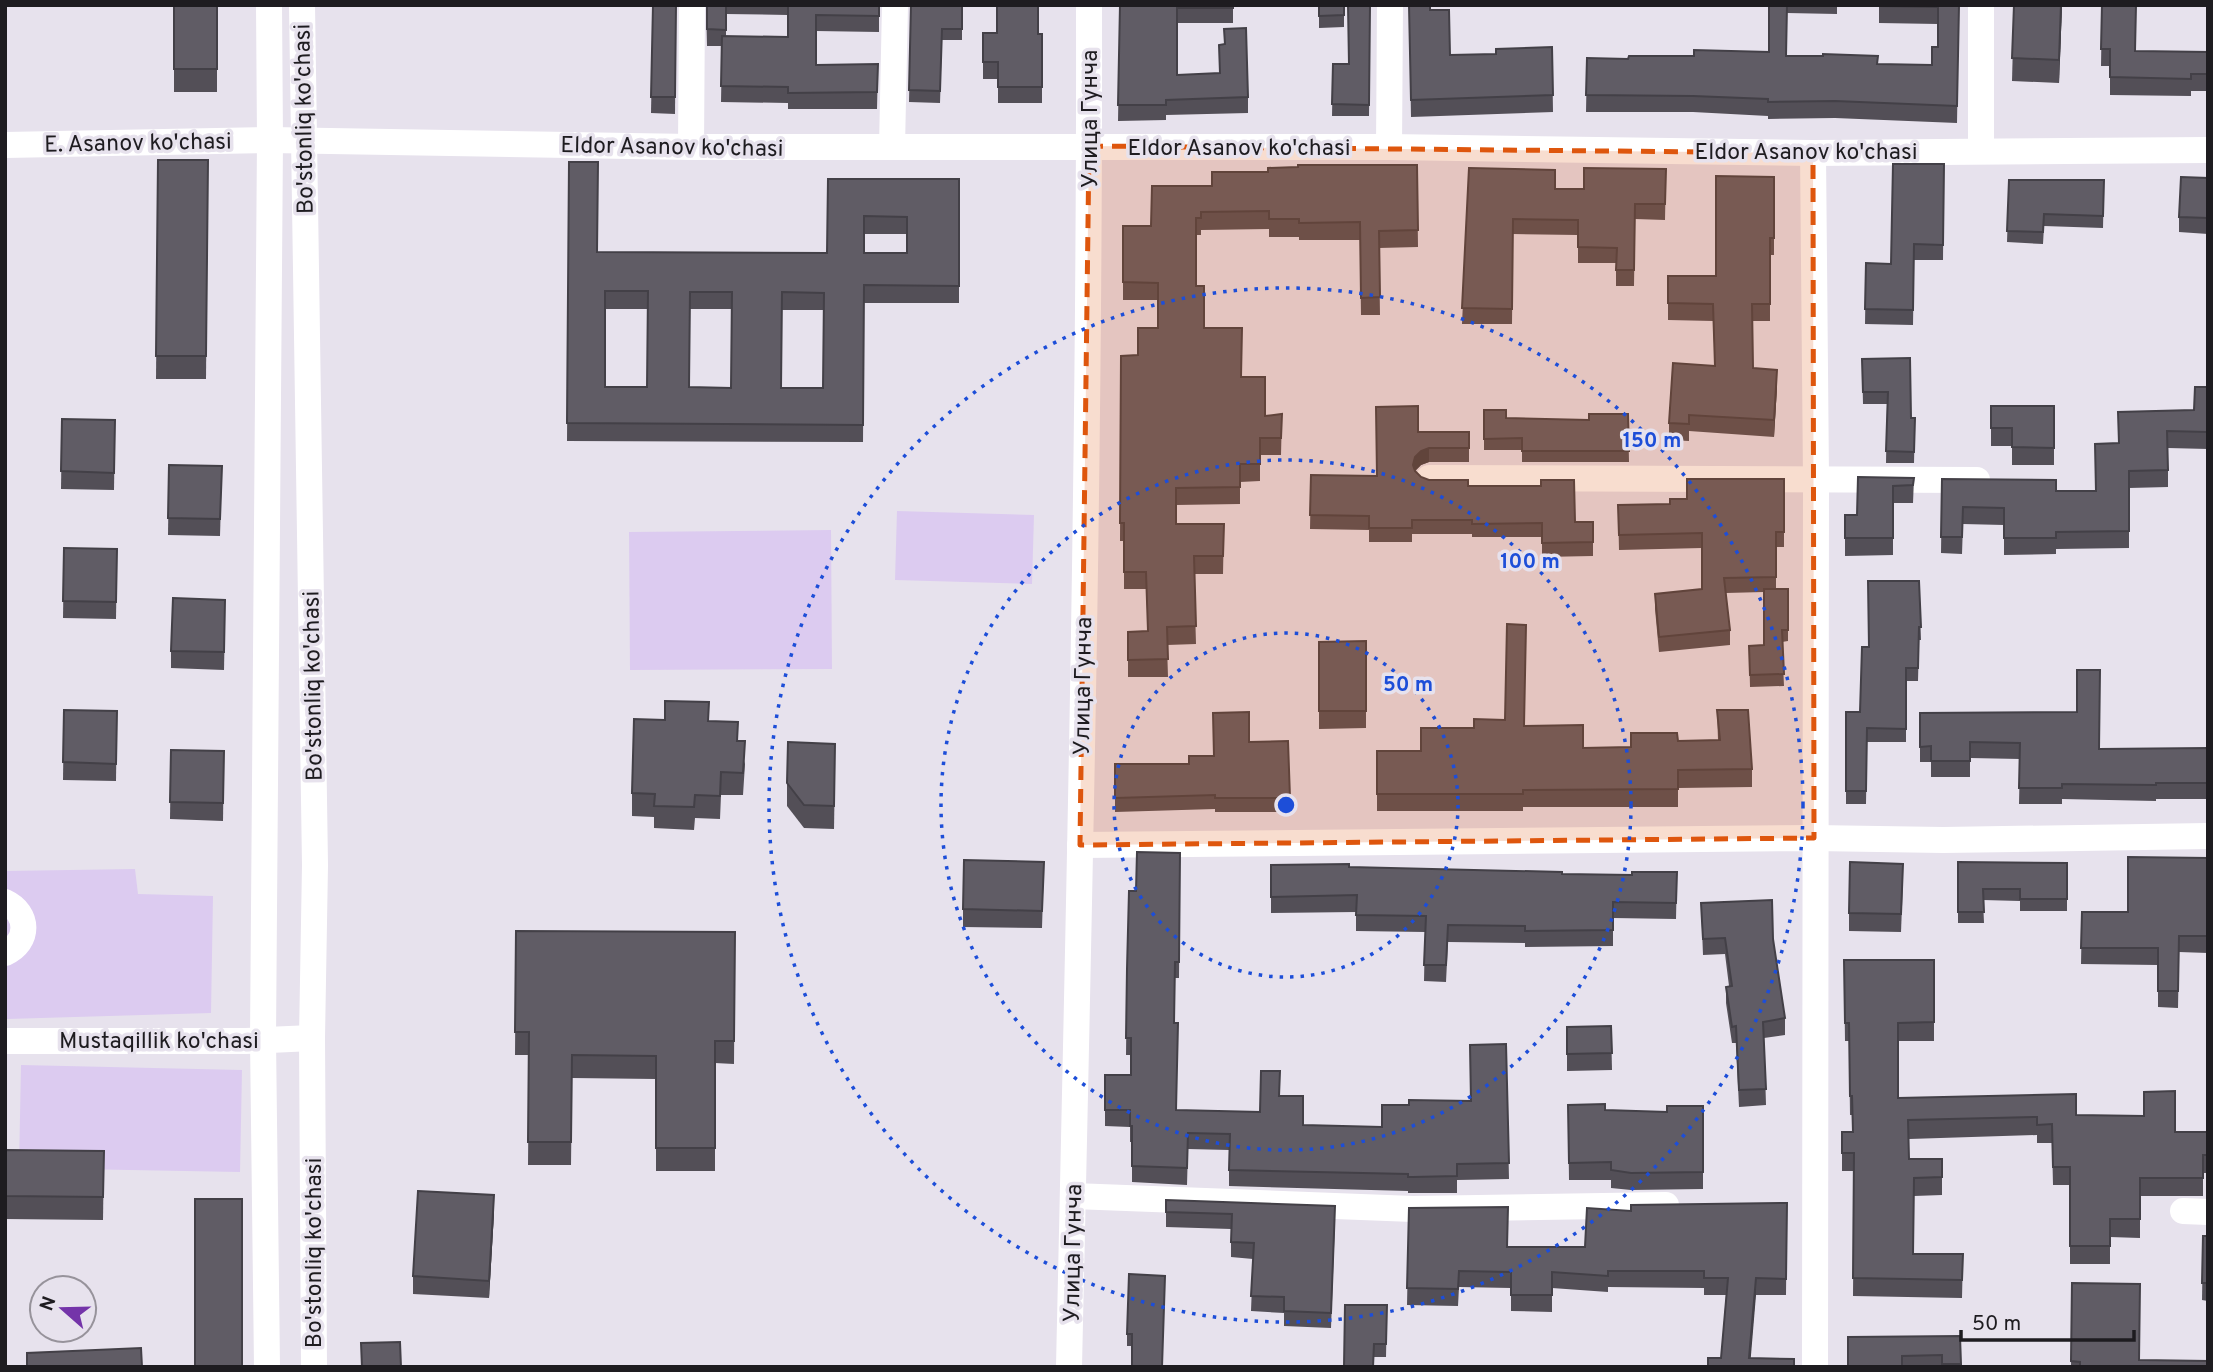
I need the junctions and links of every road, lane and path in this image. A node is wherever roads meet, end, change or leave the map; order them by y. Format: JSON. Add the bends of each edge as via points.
{"nodes":[{"id":1,"x":269,"y":5,"type":"edge"},
{"id":2,"x":302,"y":5,"type":"edge"},
{"id":3,"x":692,"y":5,"type":"edge"},
{"id":4,"x":895,"y":5,"type":"edge"},
{"id":5,"x":1089,"y":5,"type":"edge"},
{"id":6,"x":1390,"y":5,"type":"edge"},
{"id":7,"x":1981,"y":5,"type":"edge"},
{"id":8,"x":270,"y":140,"type":"junction"},
{"id":9,"x":303,"y":140,"type":"junction"},
{"id":10,"x":5,"y":145,"type":"edge"},
{"id":11,"x":1089,"y":146,"type":"junction"},
{"id":12,"x":691,"y":147,"type":"junction"},
{"id":13,"x":892,"y":147,"type":"junction"},
{"id":14,"x":1389,"y":148,"type":"junction"},
{"id":15,"x":2208,"y":150,"type":"edge"},
{"id":16,"x":1981,"y":151,"type":"junction"},
{"id":17,"x":1813,"y":153,"type":"junction"},
{"id":18,"x":1429,"y":478,"type":"edge"},
{"id":19,"x":1815,"y":478,"type":"junction"},
{"id":20,"x":2003,"y":481,"type":"edge"},
{"id":21,"x":2208,"y":836,"type":"edge"},
{"id":22,"x":1814,"y":838,"type":"junction"},
{"id":23,"x":1080,"y":845,"type":"junction"},
{"id":24,"x":5,"y":902,"type":"edge"},
{"id":25,"x":5,"y":953,"type":"edge"},
{"id":26,"x":312,"y":1038,"type":"junction"},
{"id":27,"x":262,"y":1040,"type":"junction"},
{"id":28,"x":5,"y":1041,"type":"edge"},
{"id":29,"x":1073,"y":1196,"type":"junction"},
{"id":30,"x":1814,"y":1203,"type":"junction"},
{"id":31,"x":1787,"y":1204,"type":"edge"},
{"id":32,"x":1690,"y":1205,"type":"edge"},
{"id":33,"x":267,"y":1367,"type":"edge"},
{"id":34,"x":314,"y":1367,"type":"edge"},
{"id":35,"x":1069,"y":1367,"type":"edge"},
{"id":36,"x":1815,"y":1367,"type":"edge"}],
"edges":[{"from":1,"to":8,"type":"street","name":"Bo'stonliq ko'chasi"},
{"from":2,"to":9,"type":"street","name":"Bo'stonliq ko'chasi"},
{"from":3,"to":12,"type":"street"},
{"from":4,"to":13,"type":"street"},
{"from":5,"to":11,"type":"street","name":"Улица Гунча"},
{"from":6,"to":14,"type":"street"},
{"from":7,"to":16,"type":"street"},
{"from":8,"to":9,"type":"street","name":"Eldor Asanov ko'chasi"},
{"from":8,"to":10,"type":"street","name":"E. Asanov ko'chasi"},
{"from":8,"to":27,"type":"street","name":"Bo'stonliq ko'chasi"},
{"from":9,"to":12,"type":"street","name":"Eldor Asanov ko'chasi"},
{"from":9,"to":26,"type":"street","name":"Bo'stonliq ko'chasi","via":[[314,865]]},
{"from":11,"to":13,"type":"street","name":"Eldor Asanov ko'chasi"},
{"from":11,"to":14,"type":"street","name":"Eldor Asanov ko'chasi"},
{"from":11,"to":23,"type":"street","name":"Улица Гунча"},
{"from":12,"to":13,"type":"street","name":"Eldor Asanov ko'chasi"},
{"from":14,"to":17,"type":"street","name":"Eldor Asanov ko'chasi"},
{"from":15,"to":16,"type":"street","name":"Eldor Asanov ko'chasi"},
{"from":16,"to":17,"type":"street","name":"Eldor Asanov ko'chasi"},
{"from":17,"to":19,"type":"street"},
{"from":18,"to":19,"type":"street"},
{"from":19,"to":20,"type":"street"},
{"from":19,"to":22,"type":"street"},
{"from":21,"to":22,"type":"street"},
{"from":22,"to":23,"type":"street"},
{"from":22,"to":30,"type":"street"},
{"from":23,"to":29,"type":"street","name":"Улица Гунча"},
{"from":24,"to":25,"type":"street","via":[[19,911],[24,927],[19,944]]},
{"from":26,"to":27,"type":"street","name":"Mustaqillik ko'chasi"},
{"from":26,"to":34,"type":"street","name":"Bo'stonliq ko'chasi"},
{"from":27,"to":28,"type":"street","name":"Mustaqillik ko'chasi"},
{"from":27,"to":33,"type":"street","name":"Bo'stonliq ko'chasi"},
{"from":29,"to":32,"type":"street","via":[[1413,1209]]},
{"from":29,"to":35,"type":"street","name":"Улица Гунча"},
{"from":30,"to":31,"type":"street"},
{"from":30,"to":36,"type":"street"}]}
